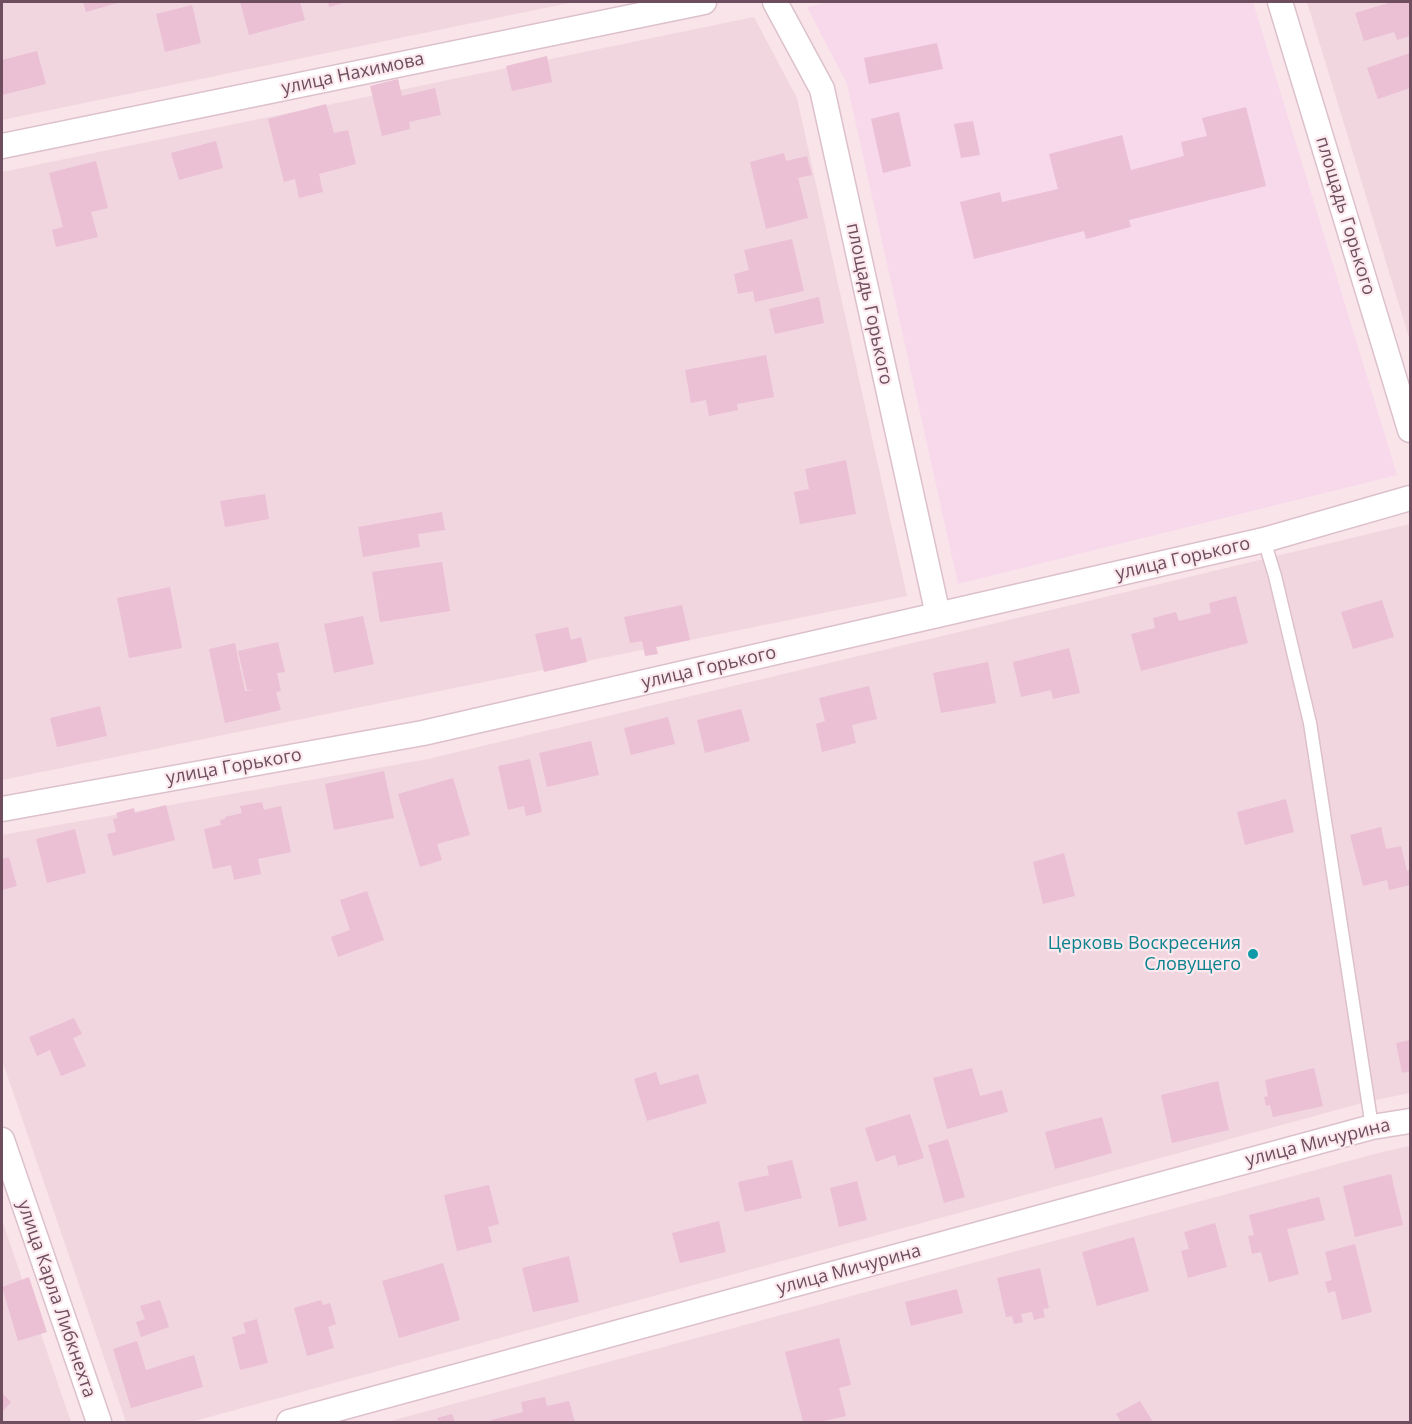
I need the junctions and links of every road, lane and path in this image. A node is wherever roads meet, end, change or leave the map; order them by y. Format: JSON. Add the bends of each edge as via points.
{"nodes":[{"id":1,"x":704,"y":2,"type":"edge"},
{"id":2,"x":775,"y":2,"type":"edge"},
{"id":3,"x":1280,"y":2,"type":"edge"},
{"id":4,"x":2,"y":146,"type":"edge"},
{"id":5,"x":1410,"y":430,"type":"edge"},
{"id":6,"x":1410,"y":498,"type":"edge"},
{"id":7,"x":1264,"y":540,"type":"junction"},
{"id":8,"x":938,"y":615,"type":"junction"},
{"id":9,"x":2,"y":809,"type":"edge"},
{"id":10,"x":1410,"y":1124,"type":"edge"},
{"id":11,"x":1372,"y":1127,"type":"junction"},
{"id":12,"x":2,"y":1140,"type":"edge"},
{"id":13,"x":99,"y":1422,"type":"edge"},
{"id":14,"x":289,"y":1422,"type":"edge"}],
"edges":[{"from":1,"to":4,"type":"street","name":"улица Нахимова"},
{"from":2,"to":8,"type":"street","name":"площадь Горького","via":[[822,89]]},
{"from":3,"to":5,"type":"street","name":"площадь Горького"},
{"from":6,"to":7,"type":"street","name":"улица Горького"},
{"from":7,"to":8,"type":"street","name":"улица Горького"},
{"from":7,"to":11,"type":"lane","via":[[1310,723]]},
{"from":8,"to":9,"type":"street","name":"улица Горького","via":[[423,733]]},
{"from":10,"to":11,"type":"street","name":"улица Мичурина"},
{"from":11,"to":14,"type":"street","name":"улица Мичурина"},
{"from":12,"to":13,"type":"street","name":"улица Карла Либкнехта"}]}
